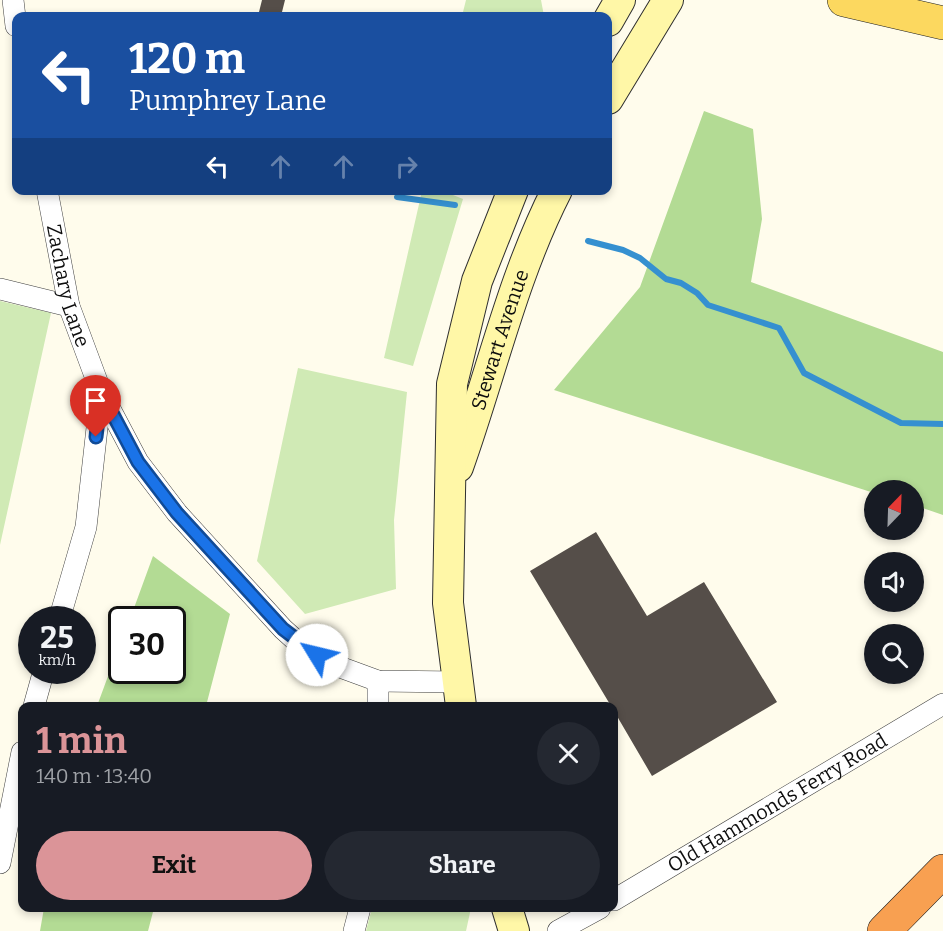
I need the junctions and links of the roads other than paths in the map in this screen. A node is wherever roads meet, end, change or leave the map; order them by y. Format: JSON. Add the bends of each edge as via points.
{"nodes":[{"id":1,"x":620,"y":0,"type":"edge"},
{"id":2,"x":668,"y":0,"type":"edge"},
{"id":3,"x":844,"y":0,"type":"edge"},
{"id":4,"x":612,"y":14,"type":"edge"},
{"id":5,"x":943,"y":23,"type":"edge"},
{"id":6,"x":612,"y":92,"type":"edge"},
{"id":7,"x":48,"y":195,"type":"edge"},
{"id":8,"x":511,"y":195,"type":"edge"},
{"id":9,"x":555,"y":195,"type":"edge"},
{"id":10,"x":0,"y":290,"type":"edge"},
{"id":11,"x":69,"y":306,"type":"junction"},
{"id":12,"x":101,"y":392,"type":"junction"},
{"id":13,"x":449,"y":492,"type":"junction"},
{"id":14,"x":63,"y":606,"type":"edge"},
{"id":15,"x":378,"y":681,"type":"junction"},
{"id":16,"x":40,"y":684,"type":"edge"},
{"id":17,"x":459,"y":694,"type":"edge"},
{"id":18,"x":35,"y":702,"type":"edge"},
{"id":19,"x":378,"y":702,"type":"edge"},
{"id":20,"x":943,"y":704,"type":"edge"},
{"id":21,"x":18,"y":772,"type":"edge"},
{"id":22,"x":0,"y":863,"type":"edge"},
{"id":23,"x":943,"y":864,"type":"edge"},
{"id":24,"x":943,"y":872,"type":"edge"},
{"id":25,"x":618,"y":898,"type":"edge"},
{"id":26,"x":359,"y":912,"type":"edge"},
{"id":27,"x":508,"y":912,"type":"edge"},
{"id":28,"x":593,"y":912,"type":"edge"},
{"id":29,"x":894,"y":921,"type":"edge"},
{"id":30,"x":354,"y":931,"type":"edge"},
{"id":31,"x":514,"y":931,"type":"edge"},
{"id":32,"x":558,"y":931,"type":"edge"}],
"edges":[{"from":1,"to":4,"type":"street"},
{"from":2,"to":6,"type":"street"},
{"from":3,"to":5,"type":"main road"},
{"from":7,"to":11,"type":"street","name":"Zachary Lane"},
{"from":8,"to":13,"type":"street","name":"Stewart Avenue","via":[[477,281],[452,384]]},
{"from":9,"to":13,"type":"street","name":"Stewart Avenue","via":[[528,254]]},
{"from":10,"to":11,"type":"street"},
{"from":11,"to":12,"type":"street","name":"Zachary Lane"},
{"from":12,"to":14,"type":"street","via":[[86,527]]},
{"from":12,"to":15,"type":"street","name":"Zachary Lane","via":[[138,462],[177,513],[283,629],[329,663]]},
{"from":13,"to":17,"type":"street","name":"Stewart Avenue","via":[[448,603]]},
{"from":15,"to":17,"type":"street","name":"Zachary Lane"},
{"from":15,"to":19,"type":"street"},
{"from":16,"to":18,"type":"street"},
{"from":20,"to":25,"type":"street","name":"Old Hammonds Ferry Road"},
{"from":21,"to":22,"type":"street"},
{"from":23,"to":29,"type":"highway"},
{"from":24,"to":29,"type":"highway"},
{"from":26,"to":30,"type":"street"},
{"from":27,"to":31,"type":"street"},
{"from":28,"to":32,"type":"street"}]}
